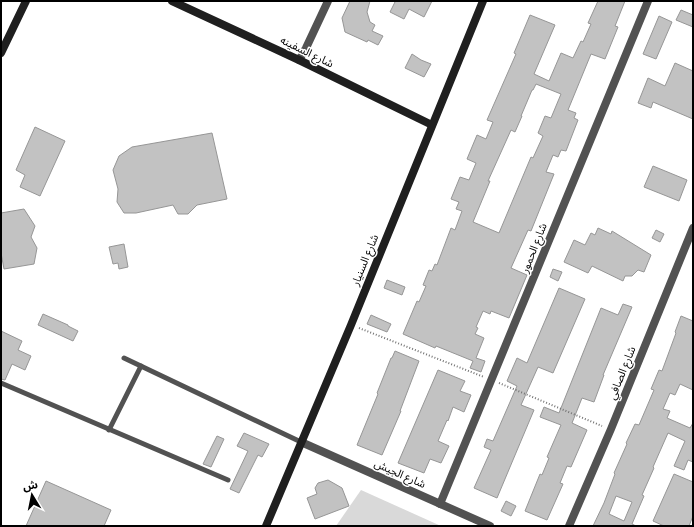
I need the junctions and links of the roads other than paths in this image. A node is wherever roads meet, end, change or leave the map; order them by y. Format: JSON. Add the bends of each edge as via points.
{"nodes":[{"id":1,"x":26,"y":1,"type":"edge"},
{"id":2,"x":172,"y":1,"type":"edge"},
{"id":3,"x":328,"y":1,"type":"edge"},
{"id":4,"x":483,"y":1,"type":"edge"},
{"id":5,"x":648,"y":1,"type":"edge"},
{"id":6,"x":1,"y":53,"type":"edge"},
{"id":7,"x":299,"y":60,"type":"junction"},
{"id":8,"x":432,"y":125,"type":"junction"},
{"id":9,"x":693,"y":230,"type":"edge"},
{"id":10,"x":124,"y":358,"type":"dead end"},
{"id":11,"x":141,"y":366,"type":"junction"},
{"id":12,"x":1,"y":383,"type":"edge"},
{"id":13,"x":109,"y":430,"type":"junction"},
{"id":14,"x":301,"y":442,"type":"junction"},
{"id":15,"x":228,"y":480,"type":"dead end"},
{"id":16,"x":440,"y":504,"type":"junction"},
{"id":17,"x":266,"y":526,"type":"edge"},
{"id":18,"x":490,"y":526,"type":"edge"},
{"id":19,"x":570,"y":526,"type":"edge"}],
"edges":[{"from":1,"to":6,"type":"street"},
{"from":2,"to":7,"type":"street","name":"شارع السفينه"},
{"from":3,"to":7,"type":"street"},
{"from":4,"to":8,"type":"street","name":"شارع السنيار"},
{"from":5,"to":16,"type":"street","name":"شارع الحمور"},
{"from":7,"to":8,"type":"street","name":"شارع السفينه"},
{"from":8,"to":14,"type":"street","name":"شارع السنيار"},
{"from":9,"to":19,"type":"street","name":"شارع الصافي"},
{"from":10,"to":11,"type":"lane"},
{"from":11,"to":13,"type":"lane"},
{"from":11,"to":14,"type":"lane"},
{"from":12,"to":13,"type":"lane"},
{"from":13,"to":15,"type":"lane"},
{"from":14,"to":16,"type":"street","name":"شارع الجيش"},
{"from":14,"to":17,"type":"street","name":"شارع السنيار"},
{"from":16,"to":18,"type":"street","name":"شارع الجيش"}]}
